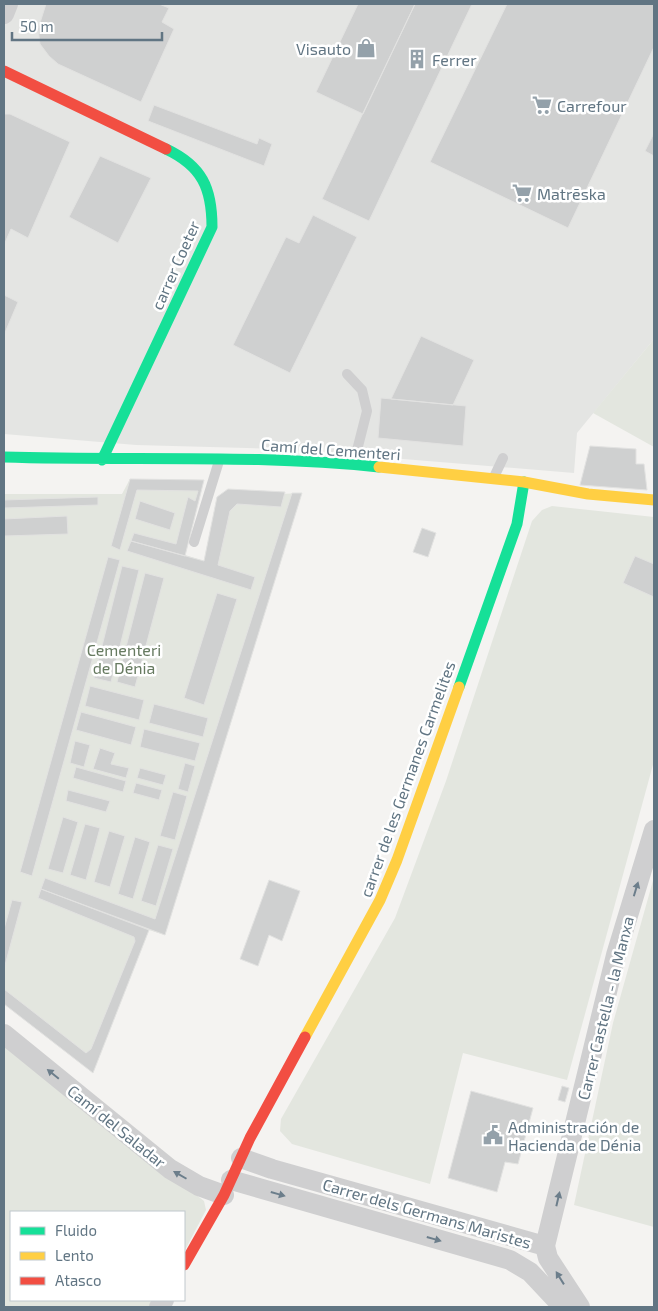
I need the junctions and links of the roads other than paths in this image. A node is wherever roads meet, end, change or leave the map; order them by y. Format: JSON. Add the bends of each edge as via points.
{"nodes":[{"id":1,"x":8,"y":4,"type":"edge"},
{"id":2,"x":4,"y":14,"type":"edge"},
{"id":3,"x":4,"y":71,"type":"edge"},
{"id":4,"x":347,"y":374,"type":"dead end"},
{"id":5,"x":4,"y":457,"type":"edge"},
{"id":6,"x":503,"y":458,"type":"dead end"},
{"id":7,"x":219,"y":459,"type":"junction"},
{"id":8,"x":102,"y":460,"type":"junction"},
{"id":9,"x":353,"y":464,"type":"junction"},
{"id":10,"x":493,"y":480,"type":"junction"},
{"id":11,"x":524,"y":482,"type":"junction"},
{"id":12,"x":654,"y":500,"type":"edge"},
{"id":13,"x":194,"y":542,"type":"dead end"},
{"id":14,"x":654,"y":830,"type":"edge"},
{"id":15,"x":4,"y":1034,"type":"edge"},
{"id":16,"x":241,"y":1158,"type":"junction"},
{"id":17,"x":228,"y":1188,"type":"junction"},
{"id":18,"x":545,"y":1246,"type":"junction"},
{"id":19,"x":185,"y":1263,"type":"edge"},
{"id":20,"x":563,"y":1307,"type":"edge"},
{"id":21,"x":580,"y":1307,"type":"edge"}],
"edges":[{"from":1,"to":2,"type":"street"},
{"from":3,"to":8,"type":"street","name":"carrer Coeter","via":[[182,157],[201,175],[213,201],[212,227]]},
{"from":4,"to":9,"type":"lane","via":[[362,390],[367,411]]},
{"from":5,"to":8,"type":"street","name":"Camí del Cementeri"},
{"from":6,"to":10,"type":"lane"},
{"from":7,"to":8,"type":"street","name":"Camí del Cementeri"},
{"from":7,"to":9,"type":"street","name":"Camí del Cementeri"},
{"from":7,"to":13,"type":"lane"},
{"from":9,"to":10,"type":"street","name":"Camí del Cementeri"},
{"from":10,"to":11,"type":"street","name":"Camí del Cementeri"},
{"from":11,"to":12,"type":"street","name":"Camí del Cementeri","via":[[588,494]]},
{"from":11,"to":16,"type":"street","name":"carrer de les Germanes Carmelites","via":[[517,524],[390,876],[368,925]]},
{"from":18,"to":14,"type":"street","name":"Carrer Castella - la Manxa","one_way":true,"via":[[616,955]]},
{"from":17,"to":15,"type":"street","name":"Camí del Saladar","one_way":true,"via":[[199,1186],[170,1169]]},
{"from":16,"to":17,"type":"street","name":"carrer de les Germanes Carmelites"},
{"from":16,"to":18,"type":"street","name":"Carrer dels Germans Maristes"},
{"from":17,"to":19,"type":"street","name":"carrer de les Germanes Carmelites"},
{"from":17,"to":20,"type":"street","name":"Carrer dels Germans Maristes","one_way":true,"via":[[510,1260],[530,1272]]},
{"from":21,"to":18,"type":"street","name":"Carrer dels Germans Maristes","one_way":true,"via":[[548,1258]]}]}
